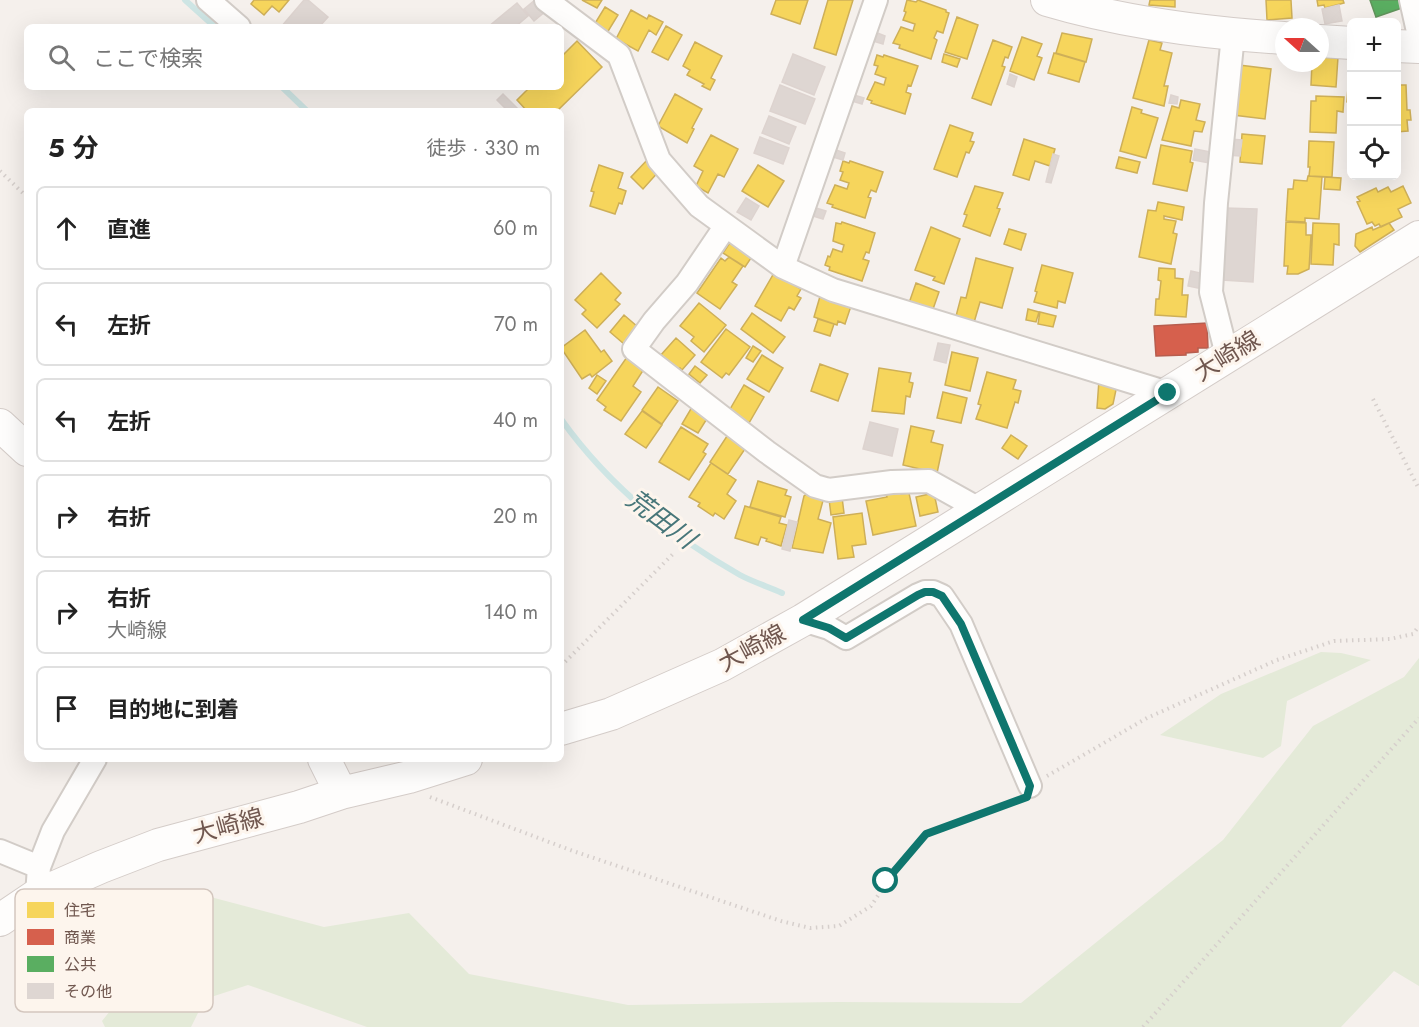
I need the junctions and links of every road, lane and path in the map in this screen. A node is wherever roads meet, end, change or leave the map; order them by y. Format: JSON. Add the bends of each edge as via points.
{"nodes":[{"id":1,"x":208,"y":0,"type":"edge"},
{"id":2,"x":546,"y":0,"type":"edge"},
{"id":3,"x":876,"y":0,"type":"edge"},
{"id":4,"x":1047,"y":0,"type":"edge"},
{"id":5,"x":1411,"y":0,"type":"edge"},
{"id":6,"x":1130,"y":10,"type":"edge"},
{"id":7,"x":235,"y":24,"type":"edge"},
{"id":8,"x":1233,"y":35,"type":"junction"},
{"id":9,"x":1419,"y":36,"type":"edge"},
{"id":10,"x":1275,"y":38,"type":"edge"},
{"id":11,"x":1329,"y":42,"type":"edge"},
{"id":12,"x":1347,"y":43,"type":"edge"},
{"id":13,"x":1401,"y":46,"type":"edge"},
{"id":14,"x":1419,"y":48,"type":"edge"},
{"id":15,"x":0,"y":171,"type":"edge"},
{"id":16,"x":24,"y":193,"type":"edge"},
{"id":17,"x":725,"y":227,"type":"junction"},
{"id":18,"x":1419,"y":237,"type":"edge"},
{"id":19,"x":783,"y":267,"type":"junction"},
{"id":20,"x":1227,"y":355,"type":"junction"},
{"id":21,"x":1168,"y":393,"type":"junction"},
{"id":22,"x":1373,"y":399,"type":"dead end"},
{"id":23,"x":0,"y":425,"type":"edge"},
{"id":24,"x":24,"y":447,"type":"edge"},
{"id":25,"x":1419,"y":489,"type":"edge"},
{"id":26,"x":981,"y":510,"type":"junction"},
{"id":27,"x":675,"y":552,"type":"dead end"},
{"id":28,"x":803,"y":620,"type":"junction"},
{"id":29,"x":1419,"y":627,"type":"edge"},
{"id":30,"x":564,"y":663,"type":"edge"},
{"id":31,"x":1419,"y":718,"type":"edge"},
{"id":32,"x":564,"y":728,"type":"edge"},
{"id":33,"x":93,"y":762,"type":"edge"},
{"id":34,"x":326,"y":762,"type":"edge"},
{"id":35,"x":456,"y":762,"type":"edge"},
{"id":36,"x":409,"y":777,"type":"junction"},
{"id":37,"x":1030,"y":786,"type":"junction"},
{"id":38,"x":341,"y":793,"type":"junction"},
{"id":39,"x":0,"y":851,"type":"edge"},
{"id":40,"x":38,"y":881,"type":"junction"},
{"id":41,"x":30,"y":889,"type":"edge"},
{"id":42,"x":15,"y":905,"type":"edge"},
{"id":43,"x":0,"y":920,"type":"edge"},
{"id":44,"x":1143,"y":1027,"type":"edge"}],
"edges":[{"from":1,"to":7,"type":"street"},
{"from":2,"to":17,"type":"street","via":[[619,55],[659,160],[699,206]]},
{"from":3,"to":19,"type":"street"},
{"from":4,"to":6,"type":"street","via":[[1077,9]]},
{"from":5,"to":9,"type":"street"},
{"from":6,"to":8,"type":"street"},
{"from":8,"to":10,"type":"street"},
{"from":8,"to":20,"type":"street","via":[[1211,292]]},
{"from":11,"to":12,"type":"street"},
{"from":13,"to":14,"type":"street"},
{"from":15,"to":16,"type":"path"},
{"from":17,"to":19,"type":"street"},
{"from":17,"to":26,"type":"street","via":[[687,283],[634,349],[815,486],[829,490],[929,482]]},
{"from":18,"to":20,"type":"street","name":"大崎線"},
{"from":19,"to":21,"type":"street","via":[[833,290]]},
{"from":20,"to":21,"type":"street","name":"大崎線"},
{"from":21,"to":26,"type":"street","name":"大崎線"},
{"from":22,"to":25,"type":"path"},
{"from":23,"to":24,"type":"street"},
{"from":26,"to":28,"type":"street","name":"大崎線"},
{"from":27,"to":30,"type":"path"},
{"from":28,"to":32,"type":"street","name":"大崎線","via":[[722,665],[611,714]]},
{"from":28,"to":37,"type":"street","via":[[846,638],[918,595],[933,592],[942,596],[961,624]]},
{"from":29,"to":37,"type":"path","via":[[1413,634],[1390,639],[1334,641],[1277,660],[1148,718]]},
{"from":31,"to":44,"type":"path"},
{"from":33,"to":40,"type":"street","via":[[53,831]]},
{"from":34,"to":38,"type":"street"},
{"from":35,"to":36,"type":"street","name":"大崎線"},
{"from":36,"to":37,"type":"path","via":[[431,797],[573,851],[810,928],[839,926],[871,906],[926,834],[1027,797]]},
{"from":36,"to":38,"type":"street","name":"大崎線"},
{"from":38,"to":40,"type":"street","name":"大崎線","via":[[158,845],[101,867]]},
{"from":39,"to":40,"type":"street"},
{"from":40,"to":41,"type":"street","name":"大崎線"},
{"from":42,"to":43,"type":"street","name":"大崎線"}]}
